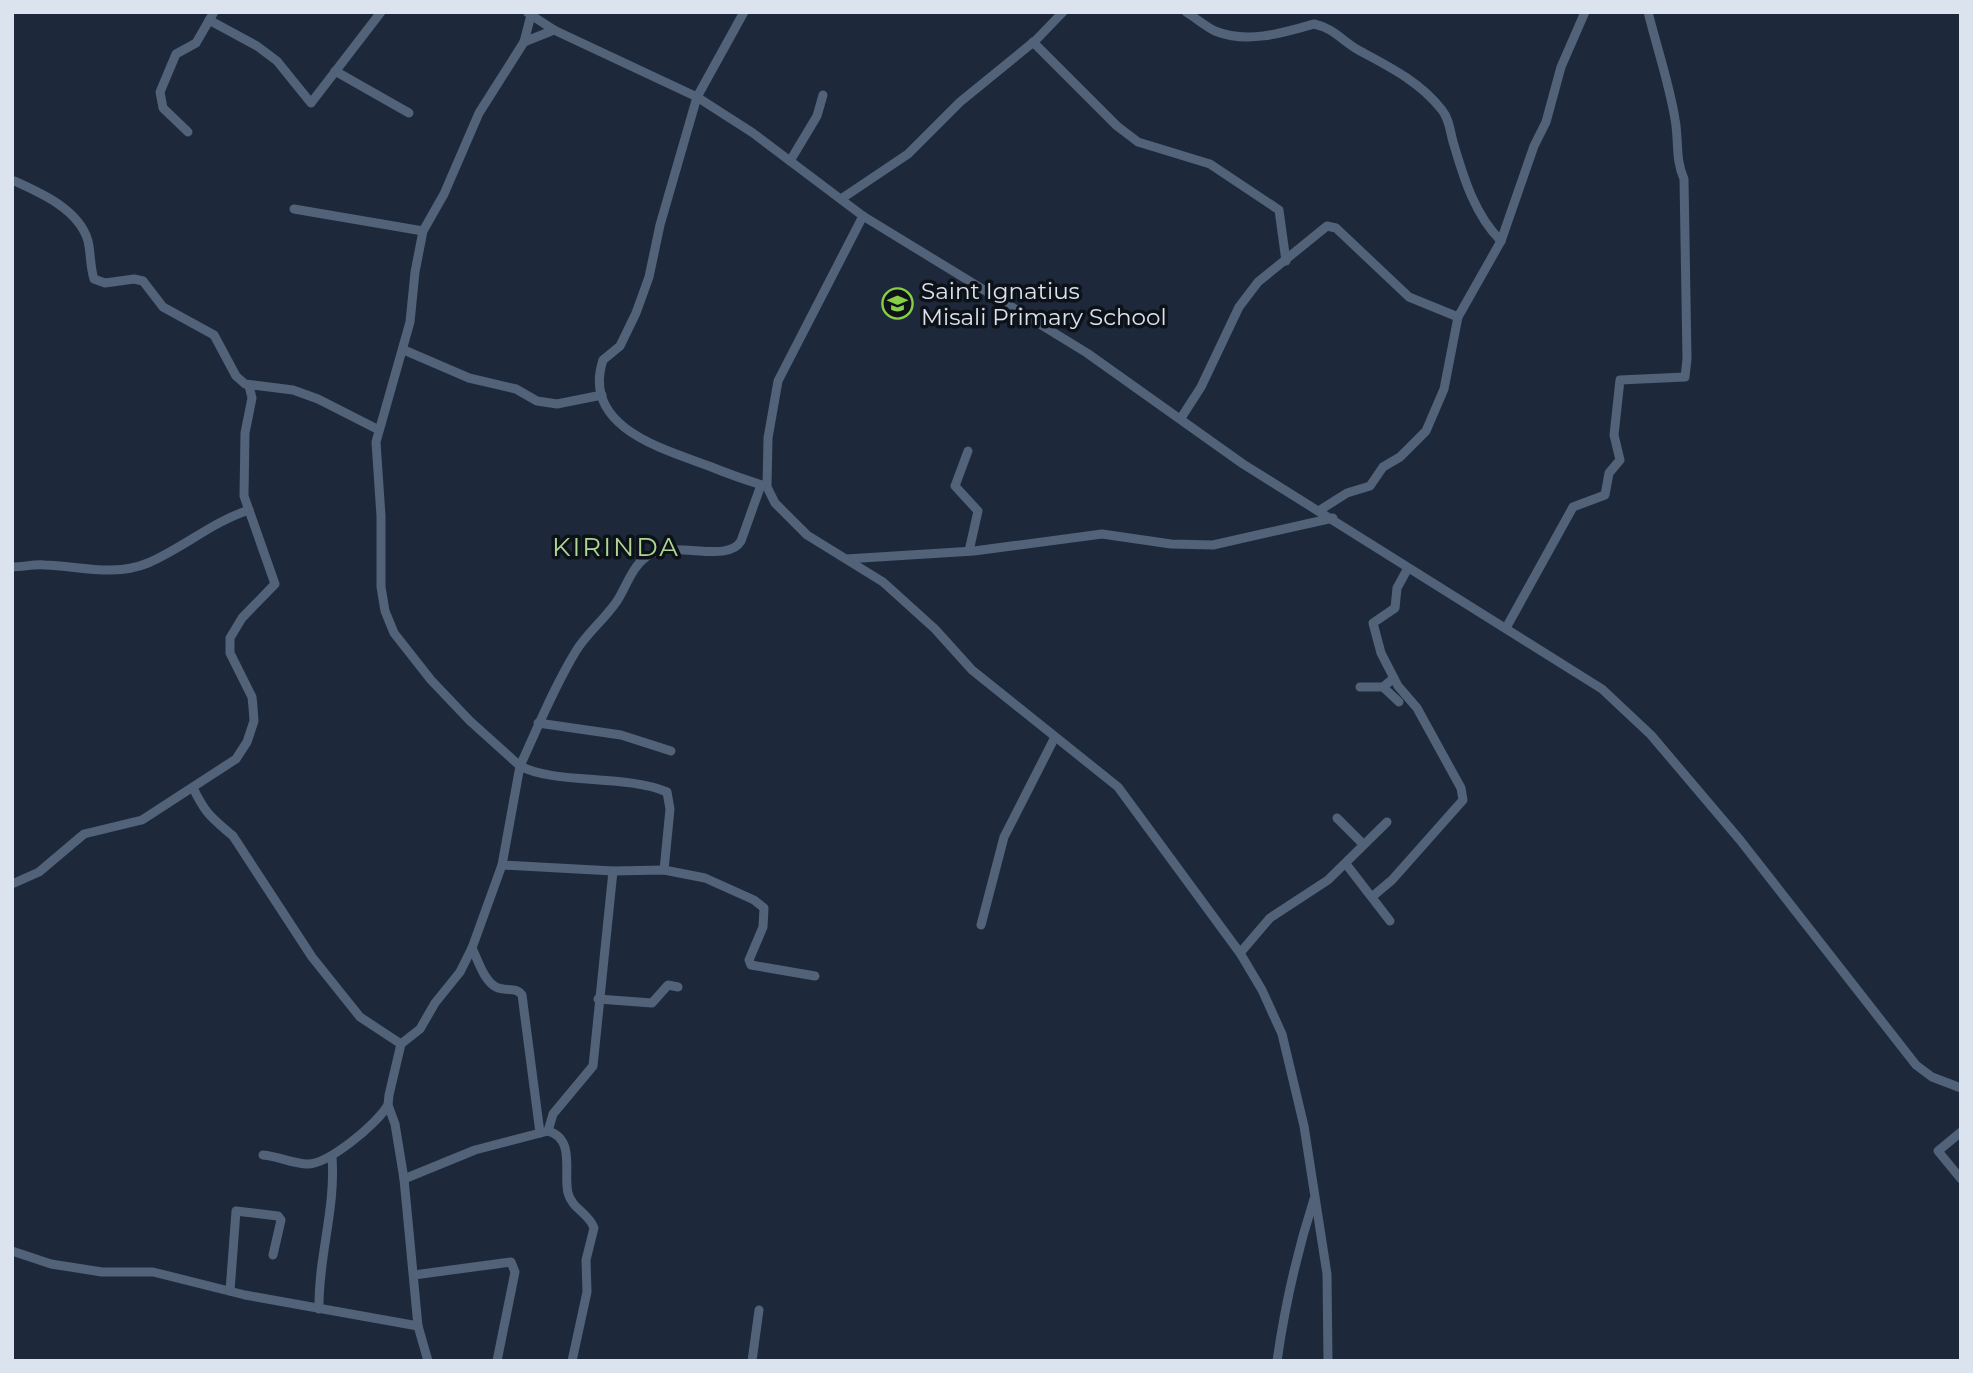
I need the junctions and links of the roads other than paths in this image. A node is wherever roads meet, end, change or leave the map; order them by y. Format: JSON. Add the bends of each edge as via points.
{"nodes":[{"id":1,"x":381,"y":12,"type":"edge"},
{"id":2,"x":744,"y":12,"type":"edge"},
{"id":3,"x":1063,"y":12,"type":"edge"},
{"id":4,"x":1186,"y":12,"type":"edge"},
{"id":5,"x":1585,"y":12,"type":"edge"},
{"id":6,"x":1648,"y":12,"type":"edge"},
{"id":7,"x":529,"y":14,"type":"edge"},
{"id":8,"x":211,"y":16,"type":"edge"},
{"id":9,"x":554,"y":30,"type":"junction"},
{"id":10,"x":524,"y":42,"type":"junction"},
{"id":11,"x":1033,"y":42,"type":"junction"},
{"id":12,"x":335,"y":71,"type":"junction"},
{"id":13,"x":823,"y":95,"type":"dead end"},
{"id":14,"x":697,"y":97,"type":"junction"},
{"id":15,"x":409,"y":113,"type":"dead end"},
{"id":16,"x":188,"y":132,"type":"dead end"},
{"id":17,"x":790,"y":161,"type":"junction"},
{"id":18,"x":12,"y":180,"type":"edge"},
{"id":19,"x":841,"y":198,"type":"junction"},
{"id":20,"x":295,"y":209,"type":"dead end"},
{"id":21,"x":863,"y":216,"type":"junction"},
{"id":22,"x":423,"y":231,"type":"junction"},
{"id":23,"x":1501,"y":241,"type":"junction"},
{"id":24,"x":1286,"y":261,"type":"junction"},
{"id":25,"x":1458,"y":317,"type":"junction"},
{"id":26,"x":404,"y":350,"type":"junction"},
{"id":27,"x":249,"y":386,"type":"junction"},
{"id":28,"x":263,"y":388,"type":"junction"},
{"id":29,"x":602,"y":396,"type":"junction"},
{"id":30,"x":252,"y":398,"type":"junction"},
{"id":31,"x":1181,"y":418,"type":"junction"},
{"id":32,"x":379,"y":430,"type":"junction"},
{"id":33,"x":968,"y":451,"type":"dead end"},
{"id":34,"x":764,"y":486,"type":"junction"},
{"id":35,"x":249,"y":510,"type":"junction"},
{"id":36,"x":1320,"y":510,"type":"junction"},
{"id":37,"x":1333,"y":518,"type":"junction"},
{"id":38,"x":969,"y":551,"type":"junction"},
{"id":39,"x":844,"y":560,"type":"junction"},
{"id":40,"x":12,"y":567,"type":"edge"},
{"id":41,"x":1408,"y":568,"type":"junction"},
{"id":42,"x":1506,"y":628,"type":"junction"},
{"id":43,"x":1394,"y":678,"type":"junction"},
{"id":44,"x":1360,"y":687,"type":"dead end"},
{"id":45,"x":1383,"y":687,"type":"junction"},
{"id":46,"x":1399,"y":702,"type":"dead end"},
{"id":47,"x":538,"y":723,"type":"junction"},
{"id":48,"x":1055,"y":737,"type":"junction"},
{"id":49,"x":671,"y":751,"type":"dead end"},
{"id":50,"x":520,"y":766,"type":"junction"},
{"id":51,"x":193,"y":788,"type":"junction"},
{"id":52,"x":1337,"y":818,"type":"dead end"},
{"id":53,"x":1387,"y":822,"type":"dead end"},
{"id":54,"x":1362,"y":843,"type":"junction"},
{"id":55,"x":1346,"y":864,"type":"junction"},
{"id":56,"x":502,"y":865,"type":"junction"},
{"id":57,"x":663,"y":870,"type":"junction"},
{"id":58,"x":614,"y":872,"type":"junction"},
{"id":59,"x":12,"y":884,"type":"edge"},
{"id":60,"x":1373,"y":896,"type":"junction"},
{"id":61,"x":1390,"y":921,"type":"dead end"},
{"id":62,"x":981,"y":925,"type":"dead end"},
{"id":63,"x":472,"y":948,"type":"junction"},
{"id":64,"x":1240,"y":953,"type":"junction"},
{"id":65,"x":815,"y":976,"type":"dead end"},
{"id":66,"x":678,"y":987,"type":"dead end"},
{"id":67,"x":598,"y":999,"type":"junction"},
{"id":68,"x":401,"y":1044,"type":"junction"},
{"id":69,"x":1961,"y":1088,"type":"edge"},
{"id":70,"x":388,"y":1105,"type":"junction"},
{"id":71,"x":544,"y":1132,"type":"junction"},
{"id":72,"x":1961,"y":1132,"type":"edge"},
{"id":73,"x":263,"y":1155,"type":"dead end"},
{"id":74,"x":332,"y":1157,"type":"junction"},
{"id":75,"x":404,"y":1179,"type":"junction"},
{"id":76,"x":1961,"y":1180,"type":"edge"},
{"id":77,"x":1315,"y":1197,"type":"junction"},
{"id":78,"x":12,"y":1251,"type":"edge"},
{"id":79,"x":273,"y":1255,"type":"dead end"},
{"id":80,"x":414,"y":1275,"type":"junction"},
{"id":81,"x":230,"y":1291,"type":"junction"},
{"id":82,"x":319,"y":1309,"type":"junction"},
{"id":83,"x":759,"y":1310,"type":"dead end"},
{"id":84,"x":418,"y":1326,"type":"junction"},
{"id":85,"x":428,"y":1361,"type":"edge"},
{"id":86,"x":497,"y":1361,"type":"edge"},
{"id":87,"x":572,"y":1361,"type":"edge"},
{"id":88,"x":752,"y":1361,"type":"edge"},
{"id":89,"x":1277,"y":1361,"type":"edge"},
{"id":90,"x":1328,"y":1361,"type":"edge"}],
"edges":[{"from":1,"to":12,"type":"street"},
{"from":2,"to":14,"type":"street"},
{"from":3,"to":11,"type":"street"},
{"from":4,"to":23,"type":"street","via":[[1228,34],[1271,37],[1321,25],[1399,71],[1443,110],[1473,201]]},
{"from":5,"to":23,"type":"street","via":[[1561,67],[1546,122]]},
{"from":6,"to":42,"type":"street","via":[[1676,122],[1678,166],[1684,179],[1685,377],[1620,380],[1614,435],[1620,460],[1609,473],[1605,495],[1573,506]]},
{"from":7,"to":9,"type":"street"},
{"from":7,"to":10,"type":"street"},
{"from":8,"to":12,"type":"street","via":[[276,61],[308,102],[317,99]]},
{"from":8,"to":16,"type":"street","via":[[196,43],[176,54],[160,92],[163,108]]},
{"from":9,"to":10,"type":"street"},
{"from":9,"to":14,"type":"street"},
{"from":10,"to":22,"type":"street","via":[[479,113]]},
{"from":11,"to":19,"type":"street","via":[[960,102],[900,160]]},
{"from":11,"to":24,"type":"street","via":[[1138,142],[1210,164],[1279,210]]},
{"from":12,"to":15,"type":"street"},
{"from":13,"to":17,"type":"street","via":[[817,116]]},
{"from":14,"to":17,"type":"street"},
{"from":14,"to":29,"type":"street","via":[[649,276],[620,346],[603,360],[599,372]]},
{"from":17,"to":19,"type":"street"},
{"from":18,"to":27,"type":"street","via":[[56,203],[75,220],[87,237],[94,279],[105,283],[143,281],[163,307],[214,335],[236,376]]},
{"from":19,"to":21,"type":"street"},
{"from":20,"to":22,"type":"street"},
{"from":21,"to":31,"type":"street","via":[[1087,353]]},
{"from":21,"to":34,"type":"street","via":[[778,381]]},
{"from":22,"to":26,"type":"street"},
{"from":23,"to":25,"type":"street"},
{"from":24,"to":25,"type":"street","via":[[1327,226],[1333,226],[1409,297]]},
{"from":24,"to":31,"type":"street","via":[[1258,282],[1239,307]]},
{"from":25,"to":36,"type":"street","via":[[1444,389],[1426,431],[1383,467],[1370,486],[1347,493]]},
{"from":26,"to":29,"type":"street","via":[[537,401],[557,404]]},
{"from":26,"to":32,"type":"street"},
{"from":27,"to":28,"type":"street"},
{"from":27,"to":30,"type":"street"},
{"from":28,"to":30,"type":"street"},
{"from":28,"to":32,"type":"street","via":[[293,390],[318,399]]},
{"from":29,"to":34,"type":"street","via":[[611,415],[644,441]]},
{"from":30,"to":35,"type":"street","via":[[245,445],[244,496]]},
{"from":31,"to":36,"type":"street","via":[[1243,464]]},
{"from":32,"to":50,"type":"street","via":[[379,558],[385,611],[408,654],[470,721]]},
{"from":33,"to":38,"type":"street","via":[[955,486],[978,511]]},
{"from":34,"to":39,"type":"street","via":[[807,535]]},
{"from":34,"to":47,"type":"street","via":[[735,549],[668,548],[644,558],[616,603],[577,649]]},
{"from":35,"to":40,"type":"street","via":[[225,518],[148,563],[124,569]]},
{"from":35,"to":51,"type":"street","via":[[275,584],[242,618],[230,638],[230,653],[252,697],[254,721],[236,759]]},
{"from":36,"to":37,"type":"street"},
{"from":37,"to":38,"type":"street","via":[[1213,545],[1102,534]]},
{"from":37,"to":41,"type":"street"},
{"from":38,"to":39,"type":"street"},
{"from":39,"to":48,"type":"street","via":[[883,582],[972,670]]},
{"from":41,"to":42,"type":"street"},
{"from":41,"to":43,"type":"street","via":[[1397,588],[1395,608],[1373,624]]},
{"from":42,"to":69,"type":"street","via":[[1602,688],[1651,735],[1740,840],[1916,1065]]},
{"from":43,"to":45,"type":"street"},
{"from":43,"to":60,"type":"street","via":[[1417,708],[1463,800]]},
{"from":44,"to":45,"type":"street"},
{"from":45,"to":46,"type":"street"},
{"from":47,"to":49,"type":"street","via":[[621,735]]},
{"from":47,"to":50,"type":"street"},
{"from":48,"to":62,"type":"street","via":[[1004,837]]},
{"from":48,"to":64,"type":"street","via":[[1118,787]]},
{"from":50,"to":56,"type":"street"},
{"from":50,"to":57,"type":"street","via":[[538,773],[667,792],[670,809]]},
{"from":51,"to":59,"type":"street","via":[[135,823],[88,832],[39,872]]},
{"from":51,"to":68,"type":"street","via":[[205,813],[233,836],[312,957],[360,1017]]},
{"from":52,"to":54,"type":"street"},
{"from":53,"to":54,"type":"street"},
{"from":54,"to":55,"type":"street"},
{"from":55,"to":60,"type":"street"},
{"from":55,"to":64,"type":"street","via":[[1281,908]]},
{"from":56,"to":58,"type":"street"},
{"from":56,"to":63,"type":"street"},
{"from":57,"to":58,"type":"street"},
{"from":57,"to":65,"type":"street","via":[[705,878],[754,900],[766,916],[749,963]]},
{"from":58,"to":67,"type":"street"},
{"from":60,"to":61,"type":"street"},
{"from":63,"to":68,"type":"street","via":[[420,1029]]},
{"from":63,"to":71,"type":"street","via":[[490,983],[515,989],[523,998]]},
{"from":64,"to":77,"type":"street","via":[[1282,1034]]},
{"from":66,"to":67,"type":"street","via":[[668,985],[652,1003]]},
{"from":67,"to":71,"type":"street","via":[[593,1066],[553,1114]]},
{"from":68,"to":70,"type":"street"},
{"from":70,"to":74,"type":"street","via":[[381,1117]]},
{"from":70,"to":75,"type":"street"},
{"from":71,"to":75,"type":"street","via":[[475,1150]]},
{"from":71,"to":87,"type":"street","via":[[557,1134],[566,1149],[569,1196],[594,1228],[586,1260],[587,1292]]},
{"from":72,"to":76,"type":"street","via":[[1938,1151]]},
{"from":73,"to":74,"type":"street","via":[[306,1164]]},
{"from":74,"to":82,"type":"street","via":[[333,1205],[318,1285]]},
{"from":75,"to":80,"type":"street"},
{"from":77,"to":89,"type":"street","via":[[1301,1237]]},
{"from":77,"to":90,"type":"street","via":[[1327,1274]]},
{"from":78,"to":81,"type":"street","via":[[51,1264],[102,1272],[143,1271]]},
{"from":79,"to":81,"type":"street","via":[[278,1216],[236,1211]]},
{"from":80,"to":84,"type":"street"},
{"from":80,"to":86,"type":"street","via":[[511,1262],[515,1272]]},
{"from":81,"to":82,"type":"street"},
{"from":82,"to":84,"type":"street"},
{"from":83,"to":88,"type":"street"},
{"from":84,"to":85,"type":"street"}]}
